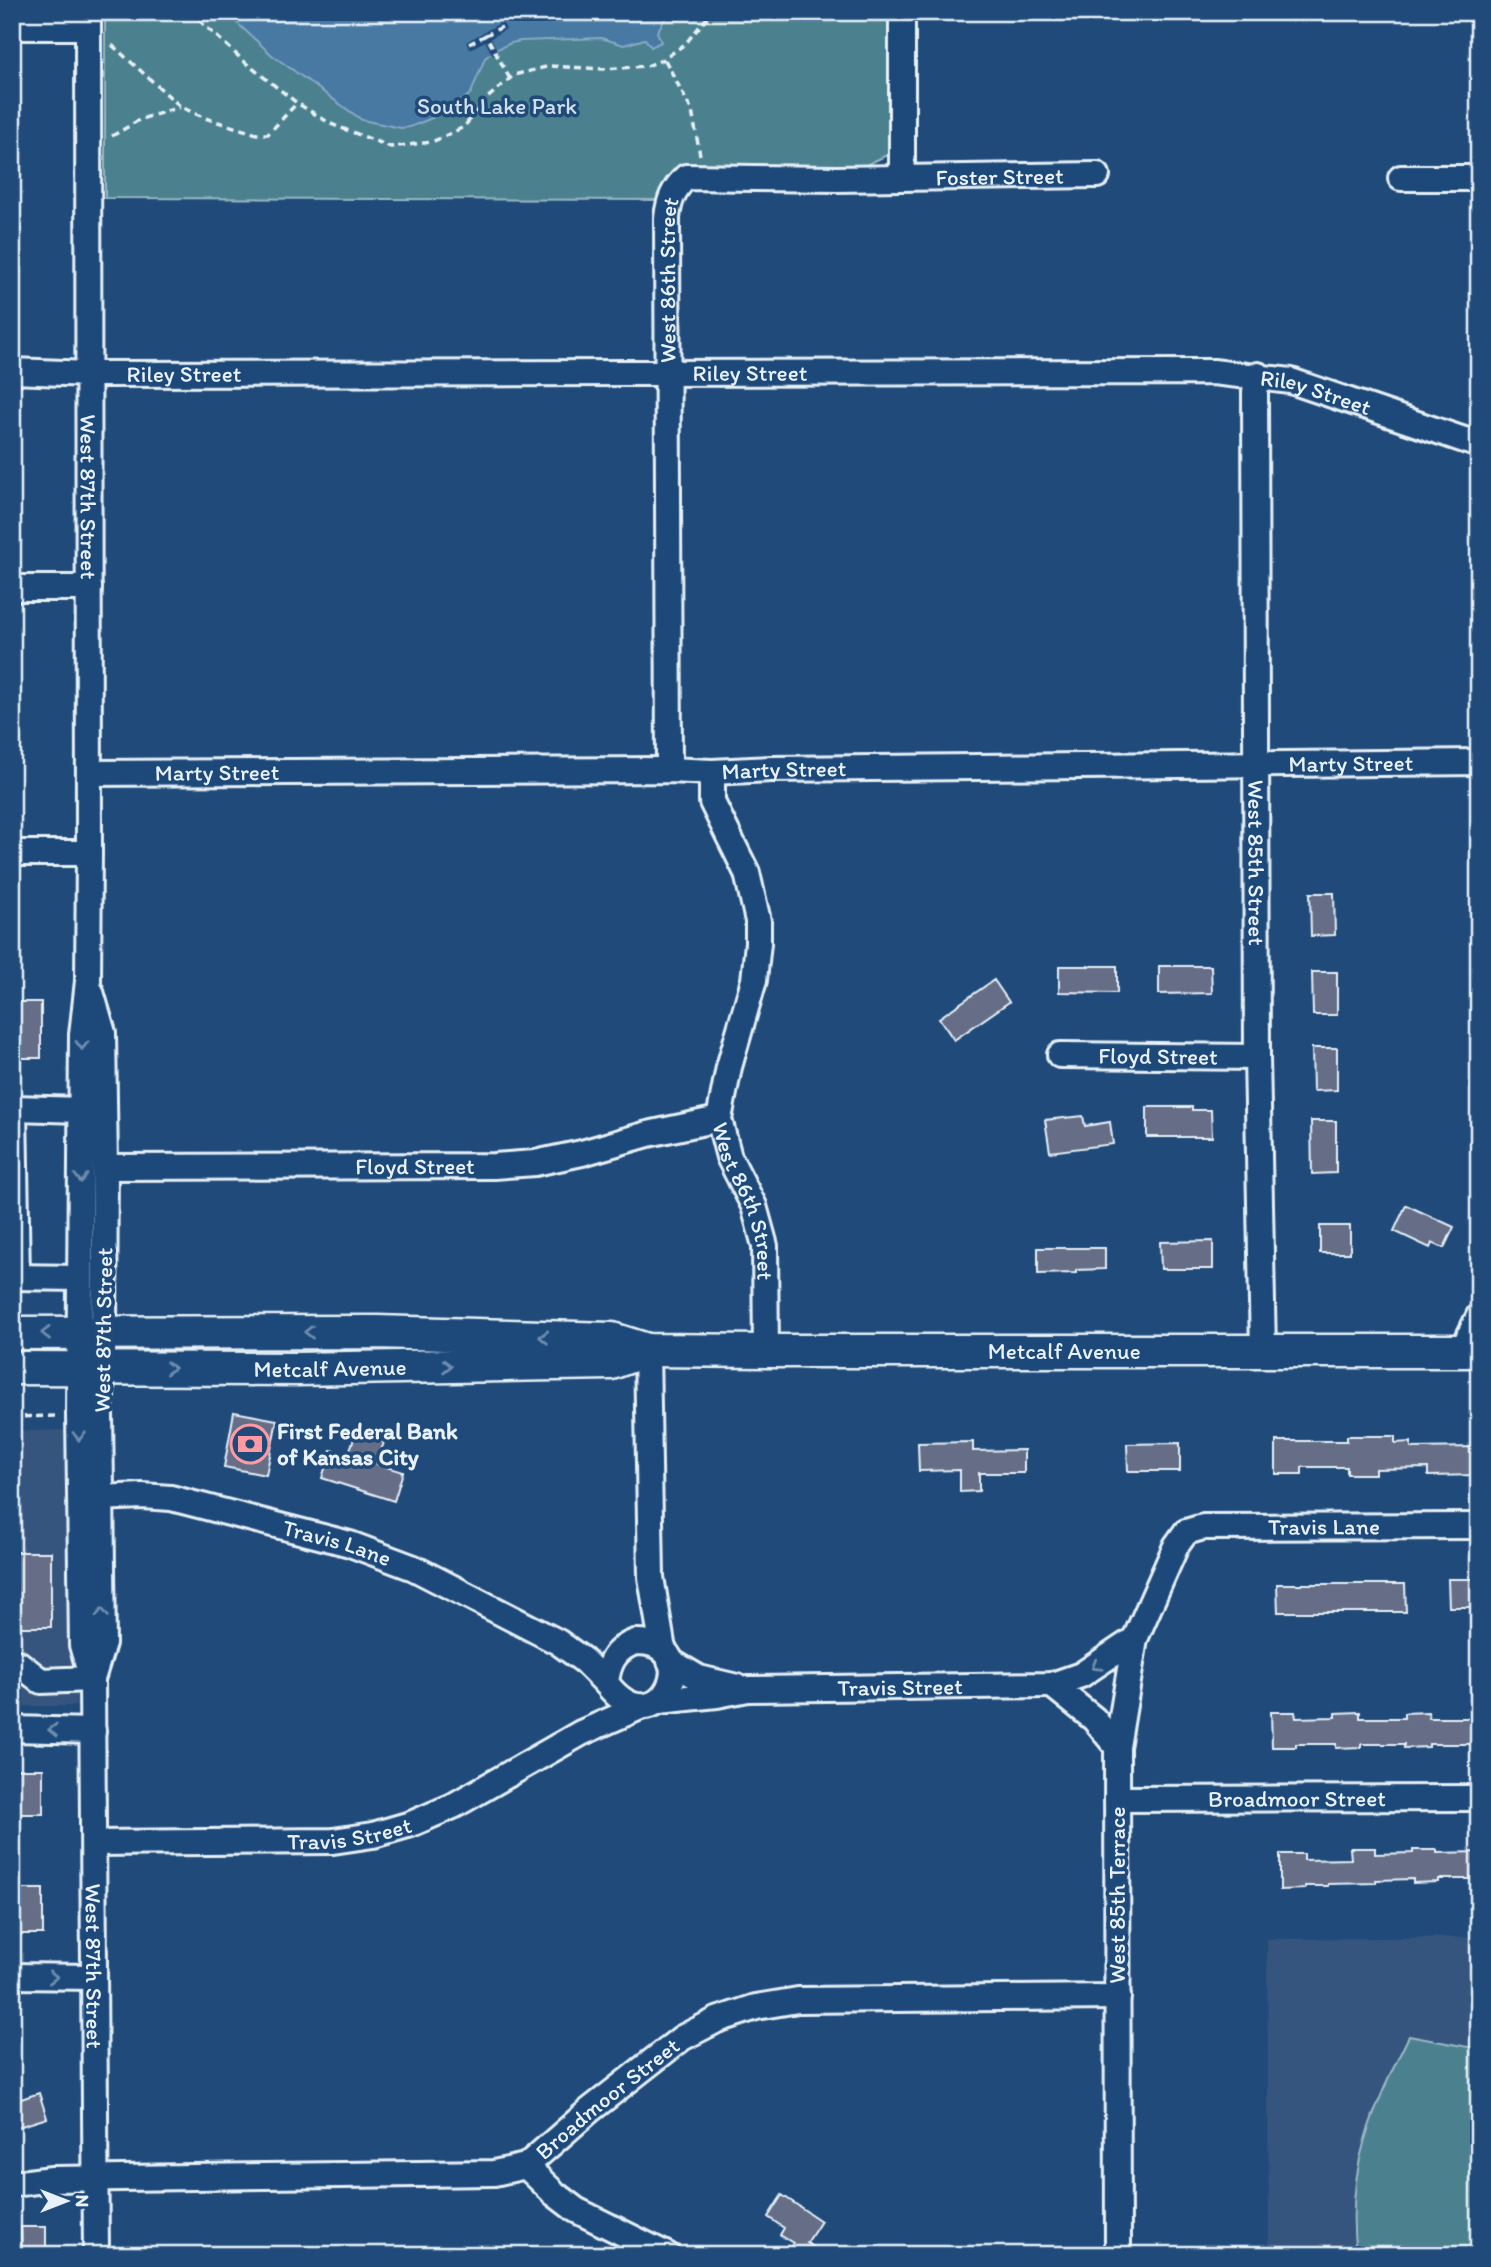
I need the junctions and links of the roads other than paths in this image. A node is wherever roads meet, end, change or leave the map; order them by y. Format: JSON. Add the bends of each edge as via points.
{"nodes":[{"id":1,"x":902,"y":12,"type":"edge"},
{"id":2,"x":88,"y":20,"type":"edge"},
{"id":3,"x":12,"y":27,"type":"edge"},
{"id":4,"x":1097,"y":175,"type":"dead end"},
{"id":5,"x":902,"y":177,"type":"junction"},
{"id":6,"x":1401,"y":178,"type":"dead end"},
{"id":7,"x":1479,"y":178,"type":"edge"},
{"id":8,"x":12,"y":372,"type":"edge"},
{"id":9,"x":667,"y":372,"type":"junction"},
{"id":10,"x":90,"y":374,"type":"junction"},
{"id":11,"x":1258,"y":376,"type":"junction"},
{"id":12,"x":1479,"y":445,"type":"edge"},
{"id":13,"x":89,"y":588,"type":"junction"},
{"id":14,"x":12,"y":589,"type":"edge"},
{"id":15,"x":1479,"y":762,"type":"edge"},
{"id":16,"x":1258,"y":764,"type":"junction"},
{"id":17,"x":669,"y":770,"type":"junction"},
{"id":18,"x":712,"y":772,"type":"junction"},
{"id":19,"x":89,"y":773,"type":"junction"},
{"id":20,"x":12,"y":853,"type":"edge"},
{"id":21,"x":89,"y":853,"type":"junction"},
{"id":22,"x":88,"y":981,"type":"junction"},
{"id":23,"x":1060,"y":1055,"type":"dead end"},
{"id":24,"x":1257,"y":1057,"type":"junction"},
{"id":25,"x":82,"y":1110,"type":"junction"},
{"id":26,"x":719,"y":1119,"type":"junction"},
{"id":27,"x":105,"y":1167,"type":"junction"},
{"id":28,"x":15,"y":1278,"type":"edge"},
{"id":29,"x":80,"y":1278,"type":"junction"},
{"id":30,"x":1479,"y":1316,"type":"edge"},
{"id":31,"x":12,"y":1333,"type":"edge"},
{"id":32,"x":92,"y":1333,"type":"junction"},
{"id":33,"x":647,"y":1350,"type":"junction"},
{"id":34,"x":766,"y":1351,"type":"junction"},
{"id":35,"x":1263,"y":1351,"type":"junction"},
{"id":36,"x":1470,"y":1351,"type":"edge"},
{"id":37,"x":12,"y":1368,"type":"edge"},
{"id":38,"x":91,"y":1368,"type":"junction"},
{"id":39,"x":100,"y":1498,"type":"junction"},
{"id":40,"x":1479,"y":1526,"type":"edge"},
{"id":41,"x":1176,"y":1546,"type":"joint"},
{"id":42,"x":650,"y":1577,"type":"junction"},
{"id":43,"x":1135,"y":1639,"type":"junction"},
{"id":44,"x":558,"y":1642,"type":"junction"},
{"id":45,"x":628,"y":1645,"type":"junction"},
{"id":46,"x":667,"y":1655,"type":"junction"},
{"id":47,"x":12,"y":1664,"type":"edge"},
{"id":48,"x":92,"y":1679,"type":"junction"},
{"id":49,"x":1052,"y":1685,"type":"junction"},
{"id":50,"x":608,"y":1686,"type":"junction"},
{"id":51,"x":748,"y":1689,"type":"junction"},
{"id":52,"x":650,"y":1704,"type":"junction"},
{"id":53,"x":12,"y":1729,"type":"edge"},
{"id":54,"x":93,"y":1731,"type":"junction"},
{"id":55,"x":581,"y":1733,"type":"junction"},
{"id":56,"x":1117,"y":1748,"type":"junction"},
{"id":57,"x":1479,"y":1798,"type":"edge"},
{"id":58,"x":1117,"y":1799,"type":"junction"},
{"id":59,"x":93,"y":1843,"type":"junction"},
{"id":60,"x":12,"y":1976,"type":"edge"},
{"id":61,"x":94,"y":1977,"type":"junction"},
{"id":62,"x":1118,"y":1997,"type":"junction"},
{"id":63,"x":526,"y":2166,"type":"junction"},
{"id":64,"x":96,"y":2178,"type":"junction"},
{"id":65,"x":12,"y":2184,"type":"edge"},
{"id":66,"x":96,"y":2255,"type":"edge"},
{"id":67,"x":667,"y":2255,"type":"edge"},
{"id":68,"x":1118,"y":2255,"type":"edge"}],
"edges":[{"from":1,"to":5,"type":"street"},
{"from":2,"to":3,"type":"street"},
{"from":2,"to":10,"type":"street","name":"West 87th Street"},
{"from":4,"to":5,"type":"street","name":"Foster Street"},
{"from":5,"to":9,"type":"street","name":"West 86th Street","via":[[686,177],[672,194],[667,218]]},
{"from":6,"to":7,"type":"street"},
{"from":8,"to":10,"type":"street","name":"Riley Street"},
{"from":9,"to":10,"type":"street","name":"Riley Street"},
{"from":9,"to":11,"type":"street","name":"Riley Street","via":[[1213,372]]},
{"from":9,"to":17,"type":"street","name":"West 86th Street"},
{"from":10,"to":13,"type":"street","name":"West 87th Street"},
{"from":11,"to":12,"type":"street","name":"Riley Street","via":[[1308,386]]},
{"from":11,"to":16,"type":"street","name":"West 85th Street"},
{"from":13,"to":14,"type":"street"},
{"from":13,"to":19,"type":"street","name":"West 87th Street"},
{"from":15,"to":16,"type":"street","name":"Marty Street"},
{"from":16,"to":18,"type":"street","name":"Marty Street"},
{"from":16,"to":24,"type":"street","name":"West 85th Street"},
{"from":17,"to":18,"type":"street","name":"Marty Street"},
{"from":17,"to":19,"type":"street","name":"Marty Street"},
{"from":18,"to":26,"type":"street","name":"West 86th Street","via":[[712,802],[747,873],[758,921],[754,980]]},
{"from":19,"to":21,"type":"street","name":"West 87th Street"},
{"from":20,"to":21,"type":"street"},
{"from":21,"to":22,"type":"street","name":"West 87th Street"},
{"from":22,"to":25,"type":"street","name":"West 87th Street","one_way":true},
{"from":22,"to":27,"type":"street","name":"West 87th Street","via":[[103,1033]]},
{"from":23,"to":24,"type":"street","name":"Floyd Street"},
{"from":24,"to":35,"type":"street","name":"West 85th Street"},
{"from":25,"to":28,"type":"street","via":[[14,1108]]},
{"from":25,"to":29,"type":"street","name":"West 87th Street","one_way":true},
{"from":26,"to":27,"type":"street","name":"Floyd Street","via":[[535,1163]]},
{"from":26,"to":34,"type":"street","name":"West 86th Street","via":[[729,1157],[754,1206],[765,1246]]},
{"from":27,"to":32,"type":"street","name":"West 87th Street"},
{"from":28,"to":29,"type":"street"},
{"from":29,"to":32,"type":"street","name":"West 87th Street"},
{"from":30,"to":36,"type":"street"},
{"from":32,"to":31,"type":"main road","name":"Metcalf Avenue","one_way":true},
{"from":33,"to":32,"type":"main road","name":"Metcalf Avenue","one_way":true,"via":[[612,1339],[377,1332]]},
{"from":32,"to":38,"type":"street","name":"West 87th Street"},
{"from":33,"to":34,"type":"main road","name":"Metcalf Avenue"},
{"from":38,"to":33,"type":"main road","name":"Metcalf Avenue","one_way":true,"via":[[611,1363]]},
{"from":33,"to":42,"type":"street"},
{"from":34,"to":35,"type":"main road","name":"Metcalf Avenue"},
{"from":35,"to":36,"type":"main road","name":"Metcalf Avenue"},
{"from":37,"to":38,"type":"main road","name":"Metcalf Avenue"},
{"from":38,"to":39,"type":"street","name":"West 87th Street"},
{"from":38,"to":48,"type":"street","name":"West 87th Street","one_way":true,"via":[[79,1415],[82,1645]]},
{"from":39,"to":44,"type":"street","name":"Travis Lane","via":[[171,1498],[351,1544],[414,1569]]},
{"from":48,"to":39,"type":"street","name":"West 87th Street","one_way":true,"via":[[103,1643]]},
{"from":40,"to":41,"type":"street","name":"Travis Lane","via":[[1203,1527],[1186,1532]]},
{"from":41,"to":43,"type":"street","name":"West 85th Terrace"},
{"from":42,"to":45,"type":"street","via":[[641,1622]]},
{"from":42,"to":46,"type":"street"},
{"from":43,"to":49,"type":"street","name":"Travis Street","one_way":true,"via":[[1081,1675]]},
{"from":43,"to":56,"type":"street","name":"West 85th Terrace"},
{"from":44,"to":45,"type":"street","name":"Travis Lane","via":[[603,1649]]},
{"from":44,"to":50,"type":"street","name":"Travis Lane"},
{"from":45,"to":46,"type":"street","via":[[646,1642]]},
{"from":45,"to":50,"type":"street","via":[[610,1662]]},
{"from":46,"to":51,"type":"street","name":"Travis Street","via":[[699,1678]]},
{"from":46,"to":52,"type":"street","via":[[674,1676],[671,1686]]},
{"from":47,"to":48,"type":"street","via":[[18,1663],[41,1681]]},
{"from":48,"to":54,"type":"street","name":"West 87th Street"},
{"from":49,"to":51,"type":"street","name":"Travis Street"},
{"from":49,"to":56,"type":"street","via":[[1094,1719]]},
{"from":50,"to":52,"type":"street","via":[[622,1700]]},
{"from":50,"to":55,"type":"street","name":"Travis Street"},
{"from":51,"to":52,"type":"street","name":"Travis Street"},
{"from":52,"to":55,"type":"street","name":"Travis Street"},
{"from":54,"to":53,"type":"street","one_way":true},
{"from":54,"to":59,"type":"street","name":"West 87th Street"},
{"from":55,"to":59,"type":"street","name":"Travis Street","via":[[453,1806],[373,1835],[333,1841]]},
{"from":56,"to":58,"type":"street","name":"West 85th Terrace"},
{"from":57,"to":58,"type":"street","name":"Broadmoor Street"},
{"from":58,"to":62,"type":"street","name":"West 85th Terrace"},
{"from":59,"to":61,"type":"street","name":"West 87th Street"},
{"from":60,"to":61,"type":"street","one_way":true},
{"from":61,"to":64,"type":"street","name":"West 87th Street"},
{"from":62,"to":63,"type":"street","name":"Broadmoor Street","via":[[799,2000],[756,2007],[717,2020],[672,2045]]},
{"from":62,"to":68,"type":"street","name":"West 85th Terrace"},
{"from":63,"to":64,"type":"street","name":"Broadmoor Street","via":[[484,2173]]},
{"from":63,"to":67,"type":"street","via":[[576,2210]]},
{"from":64,"to":65,"type":"street","name":"Broadmoor Street"},
{"from":64,"to":66,"type":"street","name":"West 87th Street"}]}
